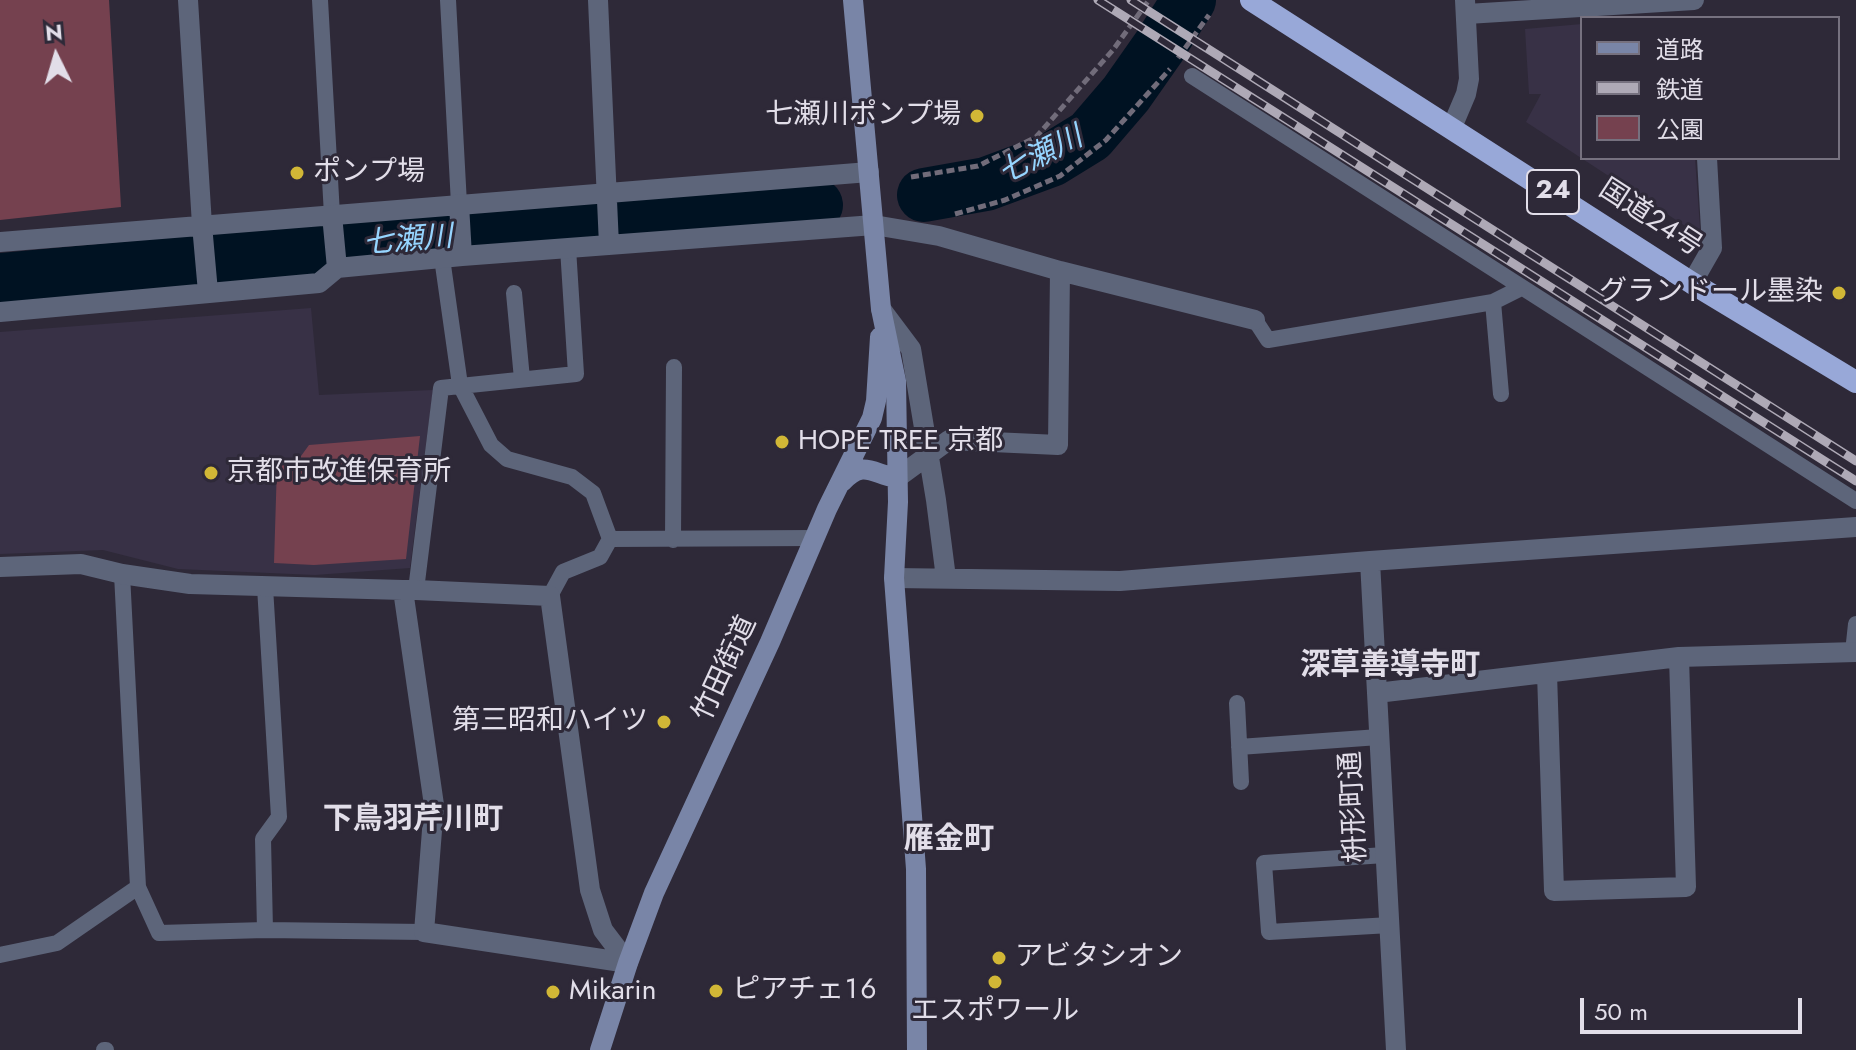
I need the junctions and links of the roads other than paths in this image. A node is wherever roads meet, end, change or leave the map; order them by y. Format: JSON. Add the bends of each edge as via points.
{"nodes":[{"id":1,"x":188,"y":0,"type":"edge"},
{"id":2,"x":320,"y":0,"type":"edge"},
{"id":3,"x":448,"y":0,"type":"edge"},
{"id":4,"x":598,"y":0,"type":"edge"},
{"id":5,"x":853,"y":0,"type":"edge"},
{"id":6,"x":863,"y":0,"type":"edge"},
{"id":7,"x":1251,"y":0,"type":"edge"},
{"id":8,"x":1696,"y":0,"type":"edge"},
{"id":9,"x":1466,"y":7,"type":"edge"},
{"id":10,"x":856,"y":32,"type":"junction"},
{"id":11,"x":1192,"y":76,"type":"dead end"},
{"id":12,"x":1452,"y":127,"type":"junction"},
{"id":13,"x":1707,"y":160,"type":"edge"},
{"id":14,"x":869,"y":172,"type":"junction"},
{"id":15,"x":607,"y":202,"type":"junction"},
{"id":16,"x":459,"y":214,"type":"junction"},
{"id":17,"x":333,"y":225,"type":"junction"},
{"id":18,"x":874,"y":225,"type":"junction"},
{"id":19,"x":203,"y":236,"type":"junction"},
{"id":20,"x":608,"y":238,"type":"junction"},
{"id":21,"x":0,"y":242,"type":"edge"},
{"id":22,"x":568,"y":248,"type":"junction"},
{"id":23,"x":455,"y":253,"type":"junction"},
{"id":24,"x":336,"y":264,"type":"junction"},
{"id":25,"x":1060,"y":271,"type":"junction"},
{"id":26,"x":1692,"y":283,"type":"junction"},
{"id":27,"x":208,"y":285,"type":"junction"},
{"id":28,"x":1521,"y":288,"type":"junction"},
{"id":29,"x":514,"y":293,"type":"dead end"},
{"id":30,"x":1493,"y":302,"type":"junction"},
{"id":31,"x":881,"y":309,"type":"junction"},
{"id":32,"x":0,"y":312,"type":"edge"},
{"id":33,"x":1255,"y":320,"type":"joint"},
{"id":34,"x":674,"y":367,"type":"dead end"},
{"id":35,"x":522,"y":379,"type":"junction"},
{"id":36,"x":1856,"y":382,"type":"edge"},
{"id":37,"x":460,"y":385,"type":"junction"},
{"id":38,"x":1501,"y":394,"type":"dead end"},
{"id":39,"x":928,"y":454,"type":"junction"},
{"id":40,"x":897,"y":478,"type":"junction"},
{"id":41,"x":840,"y":485,"type":"junction"},
{"id":42,"x":1856,"y":501,"type":"edge"},
{"id":43,"x":1856,"y":527,"type":"edge"},
{"id":44,"x":815,"y":538,"type":"junction"},
{"id":45,"x":610,"y":539,"type":"junction"},
{"id":46,"x":673,"y":540,"type":"junction"},
{"id":47,"x":1370,"y":561,"type":"junction"},
{"id":48,"x":0,"y":567,"type":"edge"},
{"id":49,"x":122,"y":574,"type":"junction"},
{"id":50,"x":894,"y":578,"type":"junction"},
{"id":51,"x":946,"y":578,"type":"junction"},
{"id":52,"x":265,"y":587,"type":"junction"},
{"id":53,"x":410,"y":590,"type":"junction"},
{"id":54,"x":550,"y":596,"type":"junction"},
{"id":55,"x":1856,"y":624,"type":"edge"},
{"id":56,"x":1854,"y":652,"type":"edge"},
{"id":57,"x":1679,"y":657,"type":"junction"},
{"id":58,"x":1547,"y":673,"type":"junction"},
{"id":59,"x":1377,"y":693,"type":"junction"},
{"id":60,"x":1237,"y":703,"type":"dead end"},
{"id":61,"x":1379,"y":737,"type":"junction"},
{"id":62,"x":1239,"y":747,"type":"junction"},
{"id":63,"x":1241,"y":782,"type":"dead end"},
{"id":64,"x":1385,"y":855,"type":"junction"},
{"id":65,"x":138,"y":887,"type":"junction"},
{"id":66,"x":1390,"y":925,"type":"junction"},
{"id":67,"x":265,"y":930,"type":"junction"},
{"id":68,"x":424,"y":932,"type":"junction"},
{"id":69,"x":0,"y":955,"type":"edge"},
{"id":70,"x":628,"y":963,"type":"junction"},
{"id":71,"x":600,"y":1050,"type":"edge"},
{"id":72,"x":917,"y":1050,"type":"edge"},
{"id":73,"x":1396,"y":1050,"type":"edge"}],
"edges":[{"from":1,"to":19,"type":"street"},
{"from":2,"to":17,"type":"lane"},
{"from":3,"to":16,"type":"lane"},
{"from":4,"to":15,"type":"street"},
{"from":5,"to":10,"type":"main road","name":"竹田街道"},
{"from":6,"to":10,"type":"main road"},
{"from":7,"to":12,"type":"highway","name":"国道24号","number":"24"},
{"from":8,"to":9,"type":"street"},
{"from":9,"to":12,"type":"street","via":[[1469,79]]},
{"from":10,"to":14,"type":"main road","name":"竹田街道"},
{"from":11,"to":28,"type":"lane"},
{"from":12,"to":26,"type":"highway","name":"国道24号","number":"24"},
{"from":13,"to":26,"type":"street","via":[[1712,248]]},
{"from":14,"to":15,"type":"street"},
{"from":14,"to":18,"type":"main road","name":"竹田街道"},
{"from":15,"to":16,"type":"street"},
{"from":15,"to":20,"type":"street"},
{"from":16,"to":17,"type":"street"},
{"from":16,"to":23,"type":"street"},
{"from":17,"to":19,"type":"street"},
{"from":17,"to":24,"type":"street"},
{"from":18,"to":20,"type":"street"},
{"from":18,"to":25,"type":"street","via":[[939,236]]},
{"from":18,"to":31,"type":"main road","name":"竹田街道"},
{"from":19,"to":21,"type":"street"},
{"from":19,"to":27,"type":"street"},
{"from":20,"to":22,"type":"street"},
{"from":22,"to":23,"type":"street"},
{"from":22,"to":35,"type":"lane","via":[[576,374]]},
{"from":23,"to":24,"type":"street"},
{"from":23,"to":37,"type":"lane"},
{"from":24,"to":27,"type":"street","via":[[319,283]]},
{"from":25,"to":33,"type":"street"},
{"from":25,"to":39,"type":"street","via":[[1058,445],[949,440]]},
{"from":26,"to":36,"type":"highway","name":"国道24号","number":"24"},
{"from":27,"to":32,"type":"street"},
{"from":28,"to":30,"type":"lane"},
{"from":28,"to":42,"type":"lane"},
{"from":29,"to":35,"type":"lane"},
{"from":30,"to":33,"type":"lane","via":[[1268,340]]},
{"from":30,"to":38,"type":"lane"},
{"from":31,"to":39,"type":"street","via":[[911,349]]},
{"from":31,"to":40,"type":"main road","name":"竹田街道","via":[[896,381]]},
{"from":31,"to":41,"type":"main road","name":"竹田街道","via":[[876,401]]},
{"from":34,"to":46,"type":"lane"},
{"from":35,"to":37,"type":"lane"},
{"from":37,"to":45,"type":"lane","via":[[491,445],[507,459],[572,477],[593,493]]},
{"from":37,"to":53,"type":"lane","via":[[441,388]]},
{"from":39,"to":40,"type":"street"},
{"from":39,"to":51,"type":"street"},
{"from":40,"to":41,"type":"main road","via":[[861,468]]},
{"from":40,"to":50,"type":"main road","name":"竹田街道"},
{"from":41,"to":44,"type":"main road","name":"竹田街道"},
{"from":43,"to":47,"type":"street"},
{"from":44,"to":46,"type":"lane"},
{"from":44,"to":70,"type":"main road","name":"竹田街道","via":[[654,893]]},
{"from":45,"to":46,"type":"lane"},
{"from":45,"to":54,"type":"lane","via":[[600,557],[563,572]]},
{"from":47,"to":51,"type":"street","via":[[1120,581]]},
{"from":47,"to":59,"type":"street","name":"枡形町通"},
{"from":48,"to":49,"type":"street","via":[[81,564]]},
{"from":49,"to":52,"type":"street"},
{"from":49,"to":65,"type":"lane"},
{"from":50,"to":51,"type":"street"},
{"from":50,"to":72,"type":"main road","name":"竹田街道","via":[[916,869]]},
{"from":52,"to":53,"type":"street"},
{"from":52,"to":67,"type":"lane","via":[[279,817],[263,839]]},
{"from":53,"to":54,"type":"street"},
{"from":53,"to":68,"type":"street","via":[[434,805]]},
{"from":54,"to":70,"type":"street","via":[[590,890],[603,930]]},
{"from":55,"to":56,"type":"lane"},
{"from":56,"to":57,"type":"street"},
{"from":57,"to":58,"type":"street"},
{"from":57,"to":58,"type":"street","via":[[1686,887],[1554,891]]},
{"from":58,"to":59,"type":"street"},
{"from":59,"to":61,"type":"street","name":"枡形町通"},
{"from":60,"to":62,"type":"lane"},
{"from":61,"to":62,"type":"lane"},
{"from":61,"to":64,"type":"street","name":"枡形町通"},
{"from":62,"to":63,"type":"lane"},
{"from":64,"to":66,"type":"street","name":"枡形町通"},
{"from":64,"to":66,"type":"lane","via":[[1264,863],[1269,932]]},
{"from":65,"to":67,"type":"lane","via":[[159,933]]},
{"from":65,"to":69,"type":"lane","via":[[57,943]]},
{"from":66,"to":73,"type":"street","name":"枡形町通"},
{"from":67,"to":68,"type":"lane"},
{"from":68,"to":70,"type":"street"},
{"from":70,"to":71,"type":"main road","name":"竹田街道"}]}
